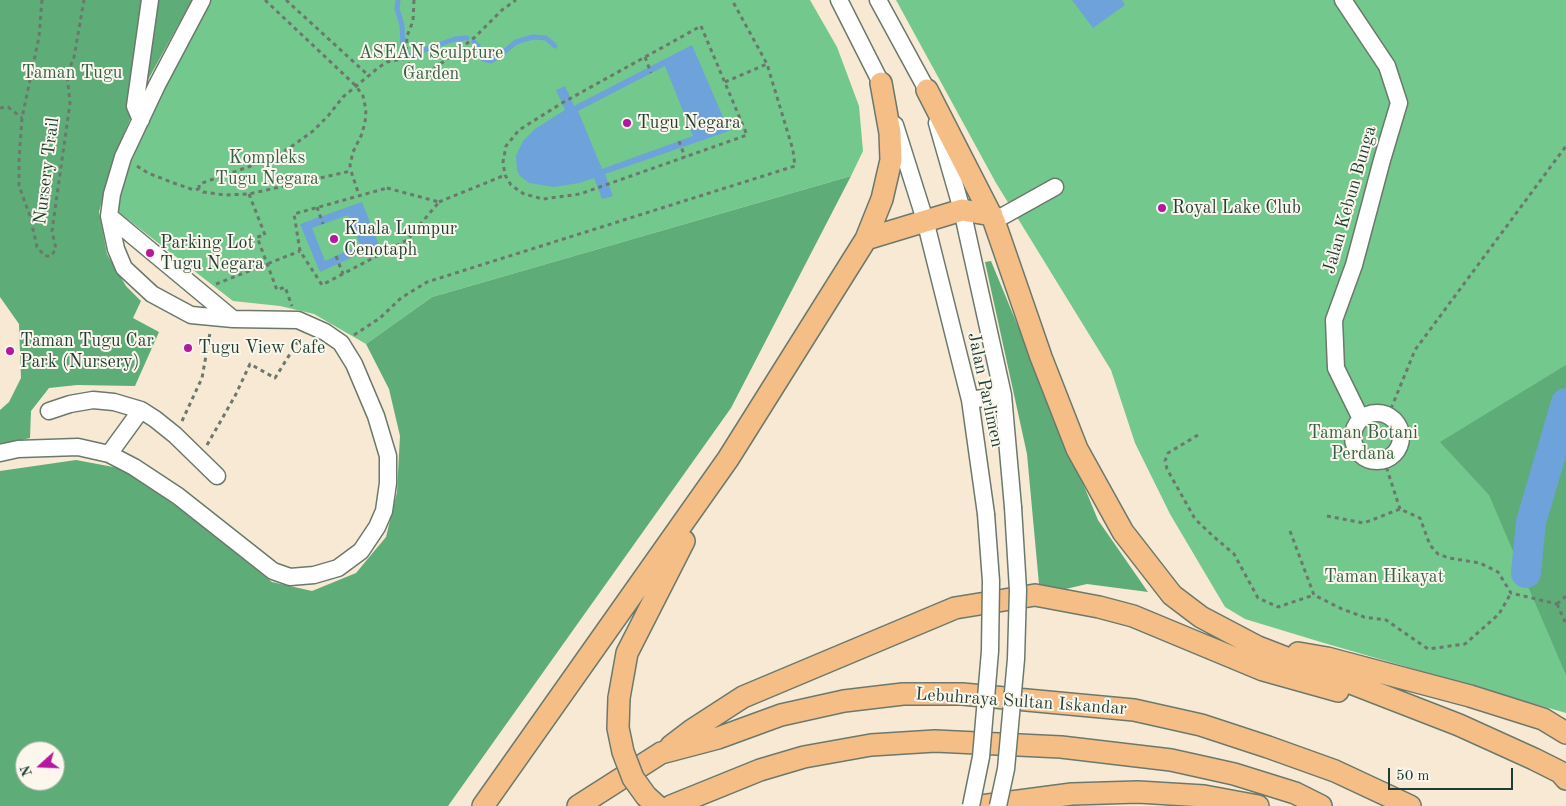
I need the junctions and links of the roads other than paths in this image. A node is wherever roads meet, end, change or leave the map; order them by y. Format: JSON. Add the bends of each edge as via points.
{"nodes":[{"id":1,"x":150,"y":0,"type":"edge"},
{"id":2,"x":202,"y":0,"type":"edge"},
{"id":3,"x":839,"y":0,"type":"edge"},
{"id":4,"x":878,"y":0,"type":"edge"},
{"id":5,"x":1343,"y":0,"type":"edge"},
{"id":6,"x":881,"y":83,"type":"junction"},
{"id":7,"x":927,"y":90,"type":"junction"},
{"id":8,"x":141,"y":120,"type":"junction"},
{"id":9,"x":1055,"y":187,"type":"dead end"},
{"id":10,"x":962,"y":210,"type":"junction"},
{"id":11,"x":109,"y":216,"type":"junction"},
{"id":12,"x":993,"y":218,"type":"junction"},
{"id":13,"x":924,"y":220,"type":"junction"},
{"id":14,"x":866,"y":239,"type":"junction"},
{"id":15,"x":233,"y":319,"type":"junction"},
{"id":16,"x":1003,"y":395,"type":"junction"},
{"id":17,"x":970,"y":400,"type":"junction"},
{"id":18,"x":140,"y":410,"type":"junction"},
{"id":19,"x":49,"y":411,"type":"dead end"},
{"id":20,"x":1361,"y":419,"type":"junction"},
{"id":21,"x":0,"y":453,"type":"edge"},
{"id":22,"x":109,"y":454,"type":"junction"},
{"id":23,"x":728,"y":459,"type":"junction"},
{"id":24,"x":217,"y":476,"type":"dead end"},
{"id":25,"x":1258,"y":647,"type":"junction"},
{"id":26,"x":1459,"y":725,"type":"junction"},
{"id":27,"x":1566,"y":733,"type":"edge"},
{"id":28,"x":661,"y":753,"type":"junction"},
{"id":29,"x":1566,"y":779,"type":"edge"},
{"id":30,"x":483,"y":806,"type":"edge"},
{"id":31,"x":578,"y":806,"type":"edge"},
{"id":32,"x":657,"y":806,"type":"edge"},
{"id":33,"x":671,"y":806,"type":"edge"},
{"id":34,"x":971,"y":806,"type":"edge"},
{"id":35,"x":981,"y":806,"type":"edge"},
{"id":36,"x":998,"y":806,"type":"edge"},
{"id":37,"x":1258,"y":806,"type":"edge"},
{"id":38,"x":1321,"y":806,"type":"edge"},
{"id":39,"x":1410,"y":806,"type":"edge"}],
"edges":[{"from":1,"to":8,"type":"street","via":[[135,106]]},
{"from":2,"to":8,"type":"street"},
{"from":3,"to":6,"type":"street","name":"Jalan Parlimen"},
{"from":4,"to":7,"type":"street","name":"Jalan Parlimen"},
{"from":5,"to":20,"type":"street","name":"Jalan Kebun Bunga","via":[[1387,66],[1399,103],[1354,266],[1334,320],[1336,368]]},
{"from":6,"to":13,"type":"street","name":"Jalan Parlimen"},
{"from":6,"to":14,"type":"main road","via":[[891,160],[882,199]]},
{"from":7,"to":10,"type":"street","name":"Jalan Parlimen"},
{"from":7,"to":12,"type":"main road"},
{"from":8,"to":11,"type":"street","via":[[123,157]]},
{"from":9,"to":12,"type":"street"},
{"from":10,"to":12,"type":"main road"},
{"from":10,"to":13,"type":"main road"},
{"from":10,"to":16,"type":"street","name":"Jalan Parlimen"},
{"from":11,"to":15,"type":"street"},
{"from":11,"to":15,"type":"street","via":[[124,268],[152,294],[191,315]]},
{"from":12,"to":25,"type":"main road","via":[[1041,357],[1077,448],[1123,532],[1172,596],[1201,618]]},
{"from":13,"to":14,"type":"main road"},
{"from":13,"to":17,"type":"street","name":"Jalan Parlimen"},
{"from":14,"to":23,"type":"main road"},
{"from":15,"to":22,"type":"street","via":[[303,322],[341,343],[354,364],[376,416],[388,456],[384,511],[361,551],[338,568],[314,575],[290,577],[273,571],[178,496]]},
{"from":16,"to":17,"type":"street"},
{"from":16,"to":36,"type":"street","name":"Jalan Parlimen","bridge":true,"via":[[1018,590],[1016,659],[1006,770]]},
{"from":17,"to":34,"type":"street","name":"Jalan Parlimen","bridge":true,"via":[[986,514],[990,581],[990,651],[981,757]]},
{"from":18,"to":19,"type":"street","via":[[93,400]]},
{"from":18,"to":22,"type":"street"},
{"from":18,"to":24,"type":"street","via":[[175,435]]},
{"from":20,"to":20,"type":"street","via":[[1377,413],[1395,422],[1400,430],[1400,439],[1392,456],[1384,460],[1370,460],[1358,452],[1353,436]]},
{"from":21,"to":22,"type":"street","via":[[18,449],[78,447]]},
{"from":23,"to":30,"type":"main road"},
{"from":23,"to":32,"type":"main road","bridge":true,"via":[[627,653],[619,698],[618,728],[622,752],[634,778]]},
{"from":25,"to":26,"type":"main road"},
{"from":25,"to":27,"type":"main road","via":[[1327,658],[1470,696],[1544,719]]},
{"from":26,"to":28,"type":"main road","via":[[1264,670],[1133,616],[1035,595],[955,608],[743,697]]},
{"from":26,"to":29,"type":"main road","via":[[1534,758],[1560,772]]},
{"from":28,"to":31,"type":"main road","name":"Lebuhraya Sultan Iskandar"},
{"from":28,"to":39,"type":"main road","name":"Lebuhraya Sultan Iskandar","via":[[718,738],[781,714],[844,701],[903,694],[962,694],[1134,710],[1201,725],[1335,771]]},
{"from":33,"to":38,"type":"main road","via":[[760,770],[804,757],[871,745],[935,741],[1061,747],[1171,760],[1234,774]]},
{"from":35,"to":37,"type":"main road","via":[[1072,794],[1138,792],[1204,796]]}]}
